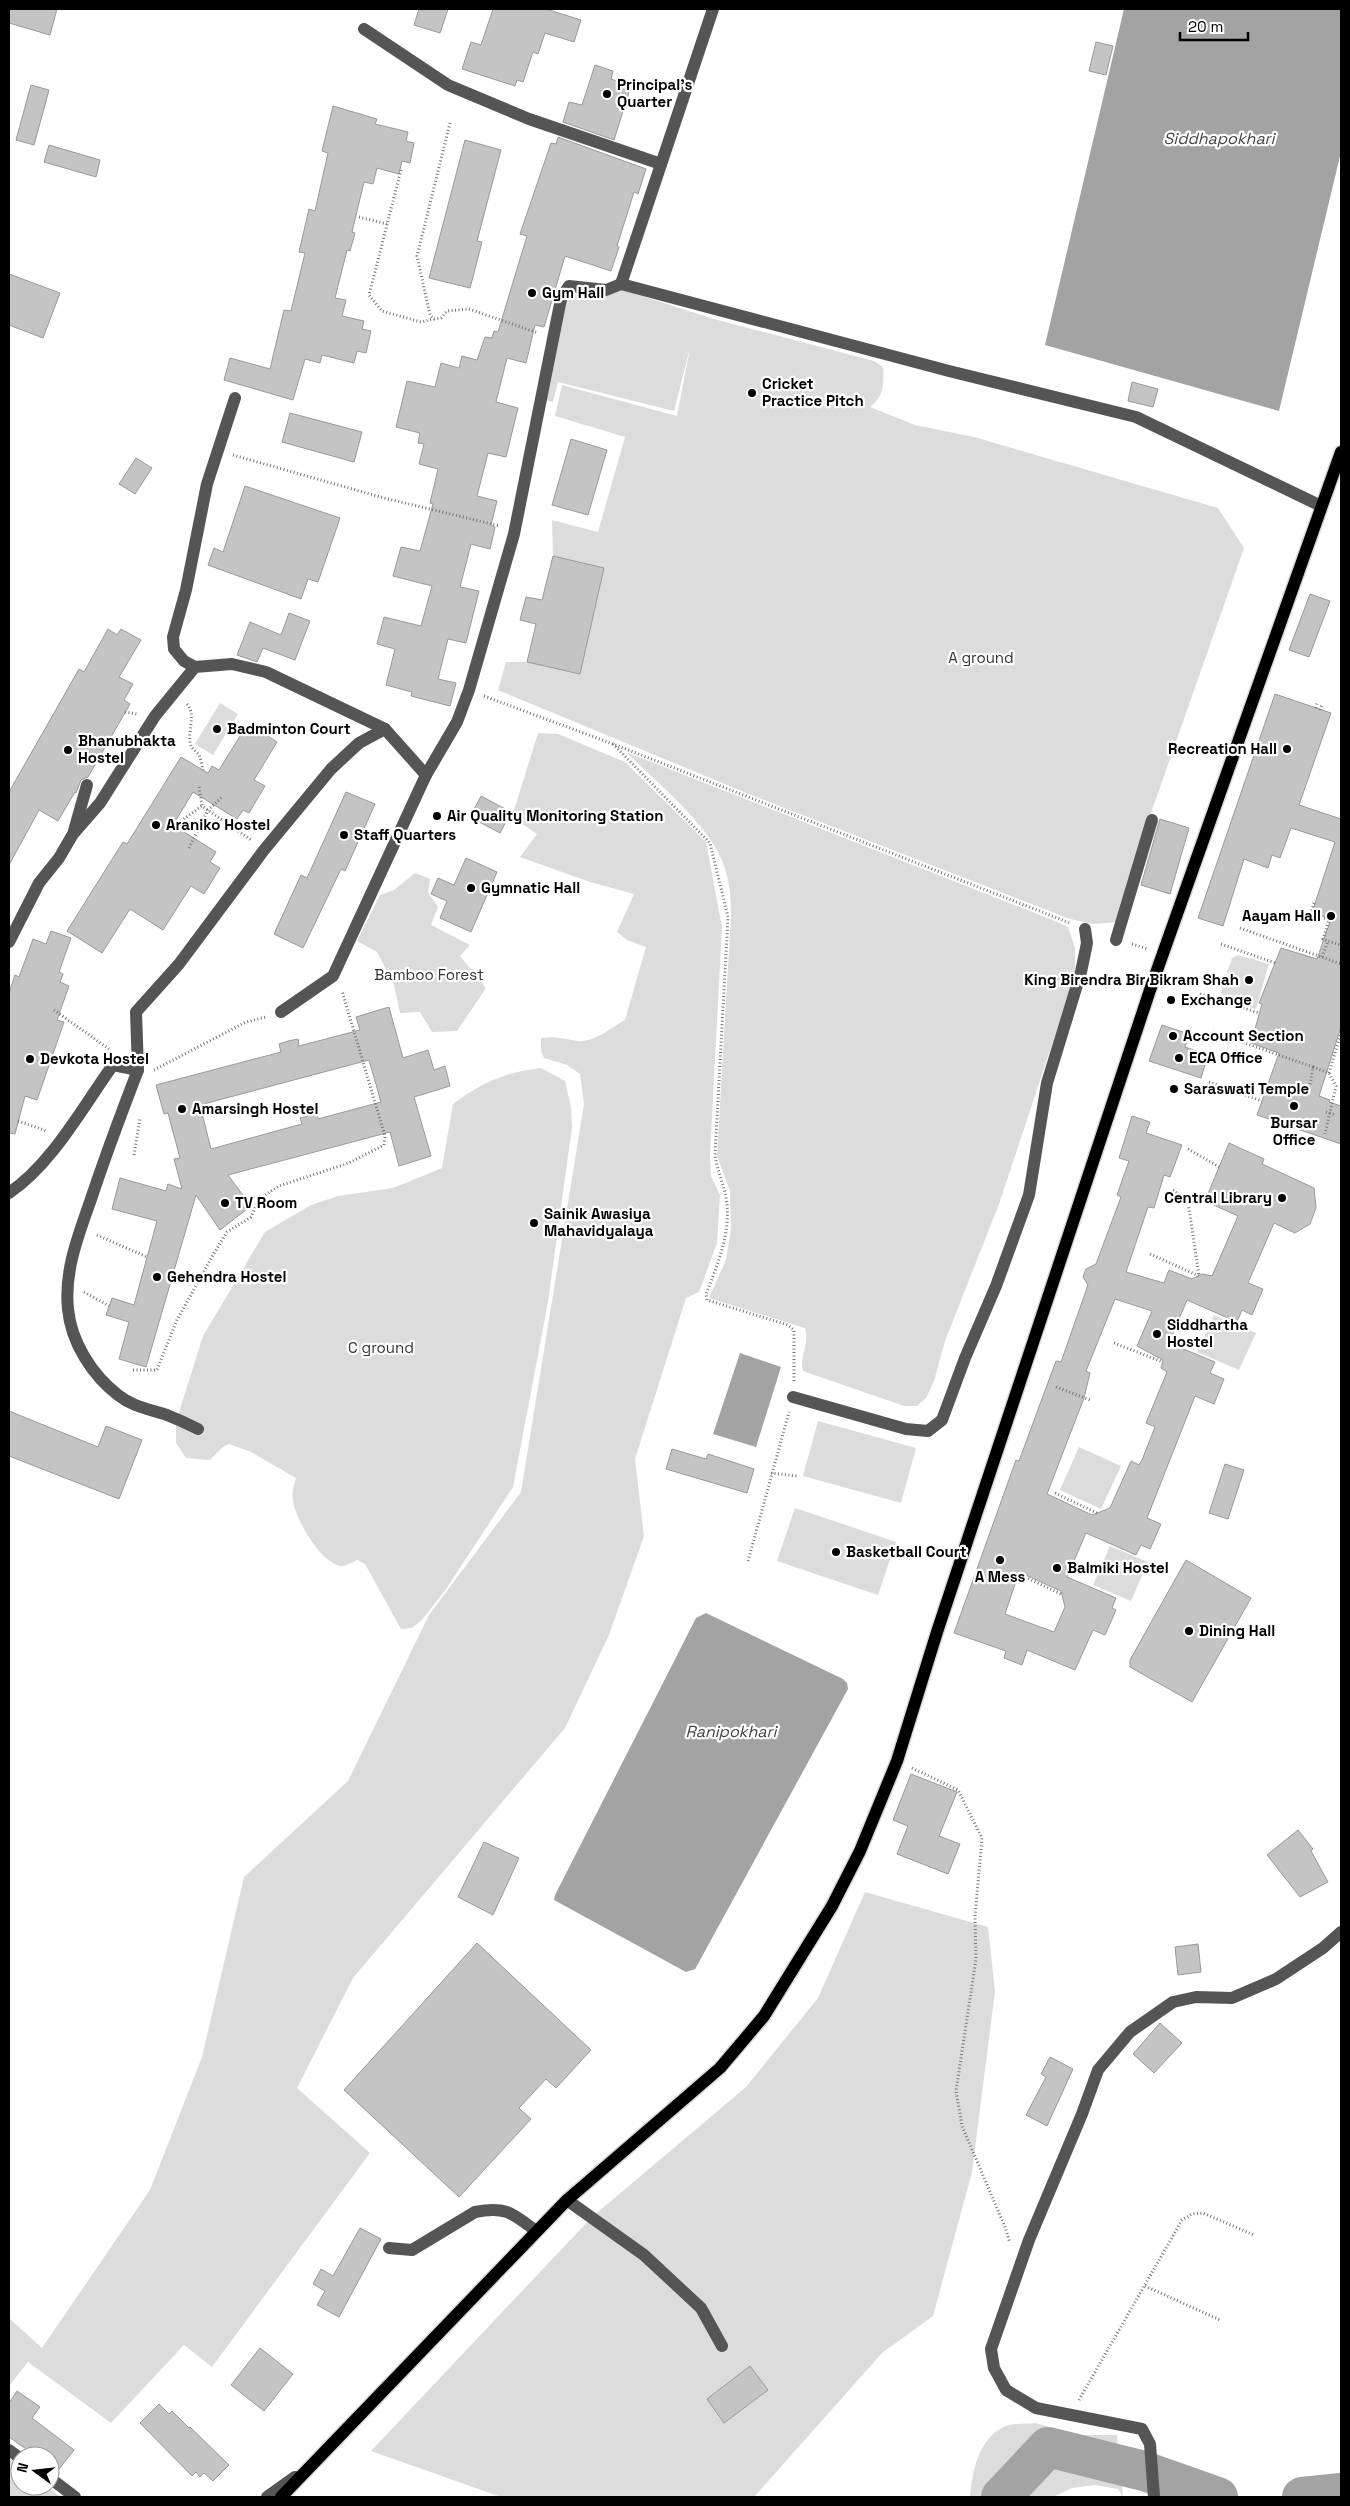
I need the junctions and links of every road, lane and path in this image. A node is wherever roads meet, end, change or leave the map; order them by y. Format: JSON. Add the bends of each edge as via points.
{"nodes":[{"id":1,"x":713,"y":9,"type":"edge"},
{"id":2,"x":364,"y":29,"type":"dead end"},
{"id":3,"x":450,"y":123,"type":"dead end"},
{"id":4,"x":661,"y":164,"type":"junction"},
{"id":5,"x":401,"y":170,"type":"dead end"},
{"id":6,"x":359,"y":217,"type":"dead end"},
{"id":7,"x":387,"y":224,"type":"junction"},
{"id":8,"x":621,"y":284,"type":"junction"},
{"id":9,"x":434,"y":319,"type":"junction"},
{"id":10,"x":553,"y":337,"type":"junction"},
{"id":11,"x":234,"y":398,"type":"dead end"},
{"id":12,"x":218,"y":451,"type":"junction"},
{"id":13,"x":1341,"y":452,"type":"edge"},
{"id":14,"x":1321,"y":506,"type":"junction"},
{"id":15,"x":514,"y":534,"type":"junction"},
{"id":16,"x":195,"y":667,"type":"junction"},
{"id":17,"x":175,"y":690,"type":"junction"},
{"id":18,"x":469,"y":690,"type":"junction"},
{"id":19,"x":1317,"y":703,"type":"dead end"},
{"id":20,"x":1322,"y":704,"type":"dead end"},
{"id":21,"x":1316,"y":708,"type":"dead end"},
{"id":22,"x":1320,"y":710,"type":"dead end"},
{"id":23,"x":386,"y":729,"type":"junction"},
{"id":24,"x":613,"y":744,"type":"junction"},
{"id":25,"x":203,"y":770,"type":"dead end"},
{"id":26,"x":426,"y":775,"type":"junction"},
{"id":27,"x":87,"y":785,"type":"dead end"},
{"id":28,"x":199,"y":787,"type":"dead end"},
{"id":29,"x":222,"y":797,"type":"dead end"},
{"id":30,"x":202,"y":806,"type":"junction"},
{"id":31,"x":208,"y":810,"type":"junction"},
{"id":32,"x":1152,"y":820,"type":"dead end"},
{"id":33,"x":176,"y":825,"type":"dead end"},
{"id":34,"x":73,"y":834,"type":"junction"},
{"id":35,"x":189,"y":848,"type":"dead end"},
{"id":36,"x":264,"y":850,"type":"junction"},
{"id":37,"x":1314,"y":903,"type":"dead end"},
{"id":38,"x":1240,"y":928,"type":"dead end"},
{"id":39,"x":1085,"y":929,"type":"joint"},
{"id":40,"x":1116,"y":940,"type":"joint"},
{"id":41,"x":1328,"y":940,"type":"junction"},
{"id":42,"x":9,"y":942,"type":"edge"},
{"id":43,"x":1221,"y":944,"type":"dead end"},
{"id":44,"x":1341,"y":945,"type":"edge"},
{"id":45,"x":1164,"y":954,"type":"junction"},
{"id":46,"x":1322,"y":957,"type":"junction"},
{"id":47,"x":1274,"y":963,"type":"dead end"},
{"id":48,"x":1341,"y":964,"type":"edge"},
{"id":49,"x":333,"y":976,"type":"junction"},
{"id":50,"x":1200,"y":994,"type":"dead end"},
{"id":51,"x":54,"y":1010,"type":"dead end"},
{"id":52,"x":281,"y":1012,"type":"joint"},
{"id":53,"x":1259,"y":1013,"type":"dead end"},
{"id":54,"x":1213,"y":1032,"type":"dead end"},
{"id":55,"x":1341,"y":1034,"type":"edge"},
{"id":56,"x":1339,"y":1048,"type":"edge"},
{"id":57,"x":1313,"y":1067,"type":"junction"},
{"id":58,"x":138,"y":1070,"type":"junction"},
{"id":59,"x":1329,"y":1073,"type":"junction"},
{"id":60,"x":151,"y":1074,"type":"dead end"},
{"id":61,"x":1341,"y":1081,"type":"edge"},
{"id":62,"x":1209,"y":1082,"type":"dead end"},
{"id":63,"x":1310,"y":1085,"type":"dead end"},
{"id":64,"x":1336,"y":1086,"type":"junction"},
{"id":65,"x":1262,"y":1101,"type":"dead end"},
{"id":66,"x":142,"y":1108,"type":"dead end"},
{"id":67,"x":1328,"y":1112,"type":"junction"},
{"id":68,"x":1335,"y":1115,"type":"dead end"},
{"id":69,"x":18,"y":1121,"type":"dead end"},
{"id":70,"x":1325,"y":1134,"type":"dead end"},
{"id":71,"x":64,"y":1137,"type":"junction"},
{"id":72,"x":1188,"y":1149,"type":"dead end"},
{"id":73,"x":134,"y":1155,"type":"dead end"},
{"id":74,"x":1219,"y":1167,"type":"dead end"},
{"id":75,"x":1173,"y":1190,"type":"dead end"},
{"id":76,"x":9,"y":1194,"type":"edge"},
{"id":77,"x":81,"y":1229,"type":"junction"},
{"id":78,"x":1150,"y":1254,"type":"dead end"},
{"id":79,"x":147,"y":1257,"type":"dead end"},
{"id":80,"x":68,"y":1283,"type":"junction"},
{"id":81,"x":109,"y":1306,"type":"dead end"},
{"id":82,"x":1114,"y":1343,"type":"dead end"},
{"id":83,"x":1163,"y":1362,"type":"dead end"},
{"id":84,"x":133,"y":1370,"type":"dead end"},
{"id":85,"x":1056,"y":1387,"type":"dead end"},
{"id":86,"x":793,"y":1396,"type":"junction"},
{"id":87,"x":1090,"y":1400,"type":"dead end"},
{"id":88,"x":198,"y":1429,"type":"dead end"},
{"id":89,"x":771,"y":1473,"type":"junction"},
{"id":90,"x":797,"y":1476,"type":"dead end"},
{"id":91,"x":1055,"y":1493,"type":"dead end"},
{"id":92,"x":1099,"y":1514,"type":"dead end"},
{"id":93,"x":748,"y":1561,"type":"dead end"},
{"id":94,"x":1025,"y":1577,"type":"dead end"},
{"id":95,"x":1062,"y":1595,"type":"dead end"},
{"id":96,"x":897,"y":1761,"type":"junction"},
{"id":97,"x":1341,"y":1932,"type":"edge"},
{"id":98,"x":567,"y":2200,"type":"junction"},
{"id":99,"x":536,"y":2231,"type":"junction"},
{"id":100,"x":1254,"y":2235,"type":"dead end"},
{"id":101,"x":1010,"y":2244,"type":"dead end"},
{"id":102,"x":388,"y":2248,"type":"dead end"},
{"id":103,"x":1145,"y":2286,"type":"junction"},
{"id":104,"x":1220,"y":2320,"type":"dead end"},
{"id":105,"x":722,"y":2346,"type":"dead end"},
{"id":106,"x":1071,"y":2415,"type":"junction"},
{"id":107,"x":304,"y":2472,"type":"junction"},
{"id":108,"x":60,"y":2486,"type":"edge"},
{"id":109,"x":75,"y":2497,"type":"edge"},
{"id":110,"x":267,"y":2497,"type":"edge"},
{"id":111,"x":281,"y":2497,"type":"edge"},
{"id":112,"x":1154,"y":2497,"type":"edge"}],
"edges":[{"from":1,"to":4,"type":"street"},
{"from":2,"to":4,"type":"street","via":[[448,85],[529,119]]},
{"from":3,"to":9,"type":"path","via":[[417,256],[430,315]]},
{"from":4,"to":8,"type":"street"},
{"from":5,"to":7,"type":"path"},
{"from":6,"to":7,"type":"path"},
{"from":7,"to":9,"type":"path","via":[[369,295],[382,311],[421,322]]},
{"from":8,"to":10,"type":"street","via":[[606,290],[569,286],[561,298]]},
{"from":8,"to":14,"type":"street","via":[[1136,417]]},
{"from":9,"to":10,"type":"path","via":[[441,318],[447,311],[469,310]]},
{"from":10,"to":15,"type":"street"},
{"from":11,"to":12,"type":"street"},
{"from":12,"to":15,"type":"path","via":[[384,498],[500,526]]},
{"from":12,"to":16,"type":"street","via":[[207,484],[173,637],[174,650]]},
{"from":13,"to":14,"type":"main road"},
{"from":14,"to":45,"type":"main road"},
{"from":15,"to":18,"type":"street"},
{"from":16,"to":17,"type":"street"},
{"from":16,"to":23,"type":"street","via":[[246,665]]},
{"from":17,"to":25,"type":"path","via":[[190,707],[190,740]]},
{"from":17,"to":34,"type":"street","via":[[154,716],[100,803]]},
{"from":18,"to":24,"type":"path"},
{"from":18,"to":26,"type":"street","via":[[457,722]]},
{"from":19,"to":21,"type":"path"},
{"from":20,"to":22,"type":"path"},
{"from":23,"to":26,"type":"street"},
{"from":23,"to":36,"type":"street","via":[[359,743],[331,769]]},
{"from":24,"to":39,"type":"path"},
{"from":24,"to":86,"type":"path","via":[[710,843],[728,917],[715,1156],[727,1210],[724,1246],[706,1294],[707,1300],[788,1325],[794,1330]]},
{"from":26,"to":49,"type":"street"},
{"from":27,"to":34,"type":"street"},
{"from":28,"to":30,"type":"path"},
{"from":29,"to":31,"type":"path"},
{"from":30,"to":31,"type":"path"},
{"from":30,"to":33,"type":"path"},
{"from":31,"to":35,"type":"path"},
{"from":31,"to":36,"type":"path"},
{"from":32,"to":40,"type":"street"},
{"from":34,"to":42,"type":"street","via":[[40,883]]},
{"from":36,"to":58,"type":"street","via":[[179,964],[136,1012]]},
{"from":37,"to":41,"type":"path","via":[[1311,913],[1329,920],[1323,939]]},
{"from":38,"to":46,"type":"path"},
{"from":39,"to":86,"type":"street","via":[[1087,943],[1080,972],[1047,1084],[1029,1195],[942,1420],[928,1431],[906,1429]]},
{"from":40,"to":45,"type":"path"},
{"from":41,"to":44,"type":"path"},
{"from":41,"to":46,"type":"path"},
{"from":43,"to":47,"type":"path"},
{"from":45,"to":96,"type":"main road","via":[[937,1632]]},
{"from":46,"to":48,"type":"path"},
{"from":49,"to":52,"type":"street"},
{"from":49,"to":84,"type":"path","via":[[342,990],[352,1023],[385,1136],[384,1146],[349,1163],[279,1186],[259,1199],[251,1217],[227,1232],[213,1255],[177,1320],[157,1370]]},
{"from":50,"to":53,"type":"path"},
{"from":51,"to":58,"type":"path"},
{"from":52,"to":60,"type":"path","via":[[246,1022]]},
{"from":54,"to":57,"type":"path"},
{"from":55,"to":56,"type":"path"},
{"from":56,"to":59,"type":"path"},
{"from":57,"to":59,"type":"path"},
{"from":57,"to":63,"type":"path"},
{"from":58,"to":71,"type":"street","via":[[113,1065]]},
{"from":58,"to":77,"type":"street"},
{"from":59,"to":64,"type":"path"},
{"from":61,"to":64,"type":"path"},
{"from":62,"to":65,"type":"path"},
{"from":64,"to":67,"type":"path"},
{"from":66,"to":73,"type":"path"},
{"from":67,"to":68,"type":"path"},
{"from":67,"to":70,"type":"path"},
{"from":69,"to":71,"type":"path"},
{"from":71,"to":76,"type":"street"},
{"from":72,"to":74,"type":"path"},
{"from":75,"to":78,"type":"path","via":[[1188,1202],[1200,1276]]},
{"from":77,"to":79,"type":"path"},
{"from":77,"to":80,"type":"street"},
{"from":80,"to":81,"type":"path"},
{"from":80,"to":88,"type":"street","via":[[68,1310],[74,1333],[85,1358],[99,1378],[138,1408],[166,1415]]},
{"from":82,"to":83,"type":"path"},
{"from":85,"to":87,"type":"path"},
{"from":86,"to":89,"type":"path"},
{"from":89,"to":90,"type":"path"},
{"from":89,"to":93,"type":"path"},
{"from":91,"to":92,"type":"path"},
{"from":94,"to":95,"type":"path"},
{"from":96,"to":98,"type":"main road","via":[[860,1851],[832,1906],[764,2016],[720,2068]]},
{"from":96,"to":101,"type":"path","via":[[958,1790],[982,1838],[975,1917],[976,1959],[956,2091],[962,2126]]},
{"from":97,"to":106,"type":"street","via":[[1276,1979],[1232,1998],[1196,1997],[1172,2002],[1130,2032],[1098,2070],[1029,2240],[991,2349],[994,2368],[1006,2390],[1036,2408]]},
{"from":98,"to":99,"type":"main road"},
{"from":98,"to":105,"type":"street","via":[[644,2255],[701,2308]]},
{"from":99,"to":102,"type":"street","via":[[509,2210],[484,2210],[468,2216],[412,2250]]},
{"from":99,"to":107,"type":"main road"},
{"from":100,"to":103,"type":"path","via":[[1203,2213],[1192,2214],[1182,2220]]},
{"from":103,"to":104,"type":"path"},
{"from":103,"to":106,"type":"path"},
{"from":106,"to":112,"type":"street","via":[[1142,2429],[1150,2444]]},
{"from":107,"to":110,"type":"street"},
{"from":107,"to":111,"type":"main road"},
{"from":108,"to":109,"type":"street"}]}
